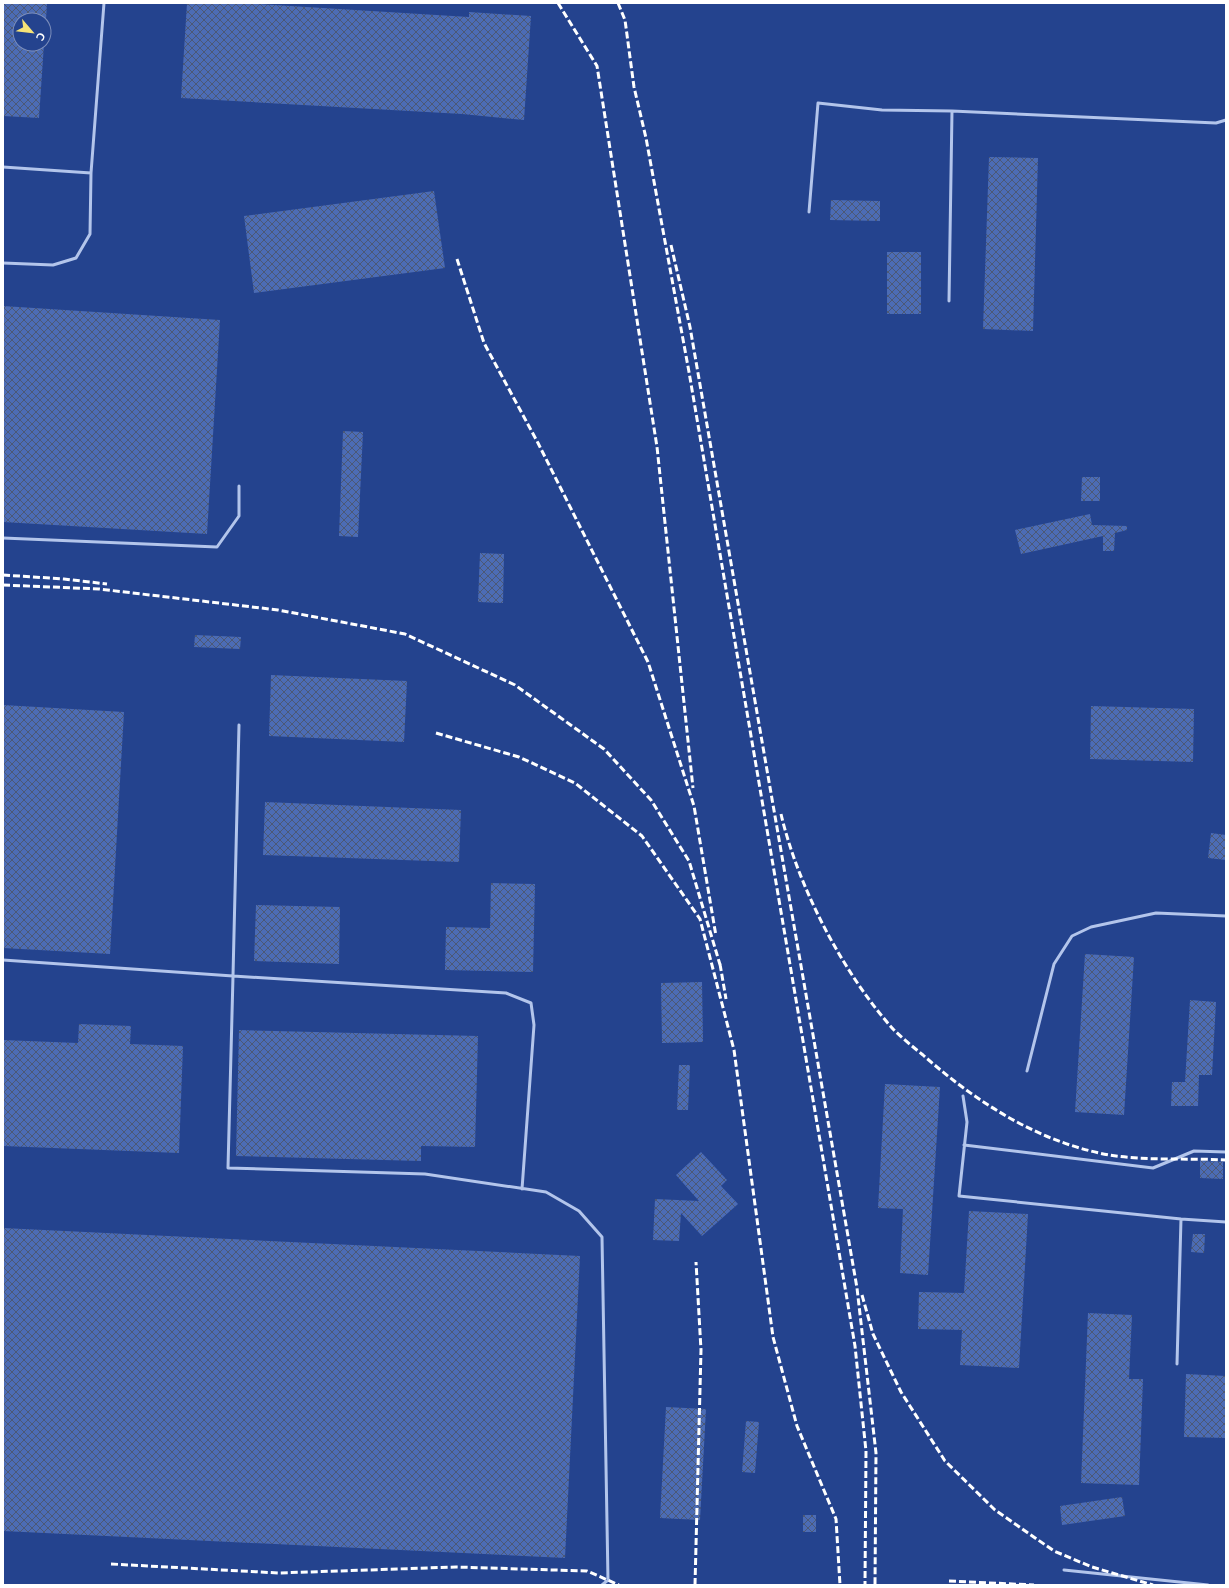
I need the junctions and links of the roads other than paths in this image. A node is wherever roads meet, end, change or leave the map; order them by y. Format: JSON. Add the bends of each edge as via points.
{"nodes":[{"id":1,"x":104,"y":3,"type":"edge"},
{"id":2,"x":952,"y":111,"type":"junction"},
{"id":3,"x":1226,"y":120,"type":"edge"},
{"id":4,"x":3,"y":167,"type":"edge"},
{"id":5,"x":91,"y":173,"type":"junction"},
{"id":6,"x":809,"y":212,"type":"dead end"},
{"id":7,"x":3,"y":264,"type":"edge"},
{"id":8,"x":949,"y":301,"type":"dead end"},
{"id":9,"x":239,"y":486,"type":"dead end"},
{"id":10,"x":3,"y":538,"type":"edge"},
{"id":11,"x":239,"y":725,"type":"dead end"},
{"id":12,"x":1226,"y":916,"type":"edge"},
{"id":13,"x":3,"y":960,"type":"edge"},
{"id":14,"x":233,"y":976,"type":"junction"},
{"id":15,"x":1027,"y":1071,"type":"dead end"},
{"id":16,"x":962,"y":1096,"type":"dead end"},
{"id":17,"x":964,"y":1145,"type":"junction"},
{"id":18,"x":1226,"y":1152,"type":"edge"},
{"id":19,"x":522,"y":1189,"type":"junction"},
{"id":20,"x":1181,"y":1219,"type":"junction"},
{"id":21,"x":1226,"y":1222,"type":"edge"},
{"id":22,"x":1178,"y":1364,"type":"dead end"},
{"id":23,"x":1064,"y":1570,"type":"dead end"},
{"id":24,"x":602,"y":1585,"type":"edge"},
{"id":25,"x":1208,"y":1585,"type":"edge"}],
"edges":[{"from":1,"to":5,"type":"lane"},
{"from":2,"to":3,"type":"lane","via":[[1216,124]]},
{"from":2,"to":6,"type":"lane","via":[[882,110],[818,103]]},
{"from":2,"to":8,"type":"lane"},
{"from":4,"to":5,"type":"lane"},
{"from":5,"to":7,"type":"lane","via":[[90,234],[76,258],[53,265]]},
{"from":9,"to":10,"type":"lane","via":[[239,516],[217,547]]},
{"from":11,"to":14,"type":"lane"},
{"from":12,"to":15,"type":"lane","via":[[1156,913],[1091,928],[1072,936],[1054,964]]},
{"from":13,"to":14,"type":"lane"},
{"from":14,"to":19,"type":"lane","via":[[506,993],[531,1003],[534,1024]]},
{"from":14,"to":19,"type":"lane","via":[[228,1168],[425,1174]]},
{"from":16,"to":17,"type":"lane","via":[[967,1122]]},
{"from":17,"to":18,"type":"lane","via":[[1153,1168],[1194,1151]]},
{"from":17,"to":20,"type":"lane","via":[[959,1196]]},
{"from":19,"to":24,"type":"lane","via":[[546,1192],[579,1211],[602,1237],[608,1580]]},
{"from":20,"to":21,"type":"lane"},
{"from":20,"to":22,"type":"lane"},
{"from":23,"to":25,"type":"lane"}]}
